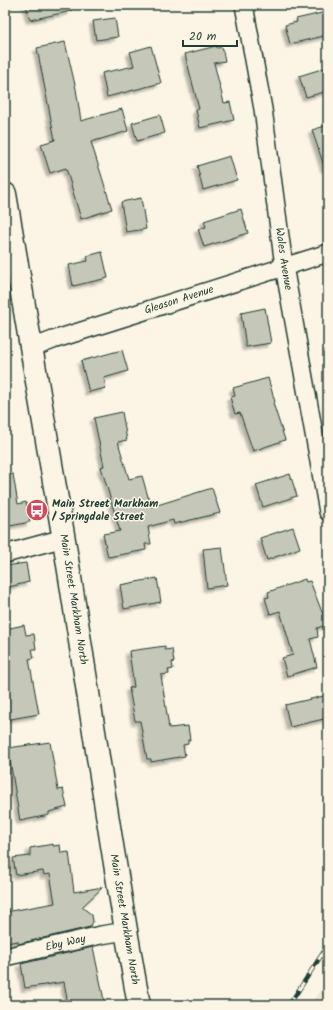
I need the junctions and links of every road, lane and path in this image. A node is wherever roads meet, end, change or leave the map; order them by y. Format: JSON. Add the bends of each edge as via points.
{"nodes":[{"id":1,"x":244,"y":5,"type":"edge"},
{"id":2,"x":5,"y":194,"type":"edge"},
{"id":3,"x":328,"y":253,"type":"edge"},
{"id":4,"x":284,"y":266,"type":"junction"},
{"id":5,"x":30,"y":349,"type":"junction"},
{"id":6,"x":328,"y":512,"type":"edge"},
{"id":7,"x":64,"y":538,"type":"junction"},
{"id":8,"x":5,"y":554,"type":"edge"},
{"id":9,"x":126,"y":931,"type":"junction"},
{"id":10,"x":5,"y":957,"type":"edge"},
{"id":11,"x":139,"y":1005,"type":"edge"}],
"edges":[{"from":1,"to":4,"type":"street","name":"Wales Avenue","via":[[263,109]]},
{"from":2,"to":5,"type":"main road","name":"Main Street Markham North"},
{"from":3,"to":4,"type":"street","name":"Gleason Avenue"},
{"from":4,"to":5,"type":"street","name":"Gleason Avenue"},
{"from":4,"to":6,"type":"street","name":"Wales Avenue"},
{"from":5,"to":7,"type":"main road","name":"Main Street Markham North"},
{"from":7,"to":8,"type":"street"},
{"from":7,"to":9,"type":"main road","name":"Main Street Markham North"},
{"from":9,"to":10,"type":"street","name":"Eby Way"},
{"from":9,"to":11,"type":"main road","name":"Main Street Markham North"}]}
